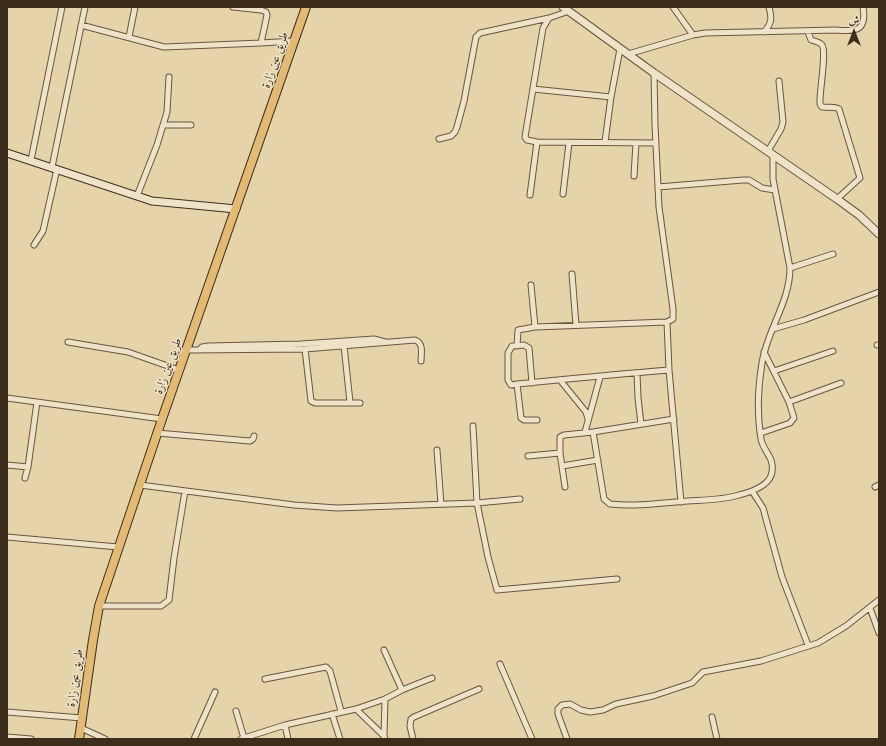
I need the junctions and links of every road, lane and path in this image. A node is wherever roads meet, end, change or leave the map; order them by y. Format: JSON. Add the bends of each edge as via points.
{"nodes":[{"id":1,"x":62,"y":7,"type":"edge"},
{"id":2,"x":85,"y":7,"type":"edge"},
{"id":3,"x":136,"y":7,"type":"edge"},
{"id":4,"x":233,"y":7,"type":"edge"},
{"id":5,"x":306,"y":7,"type":"edge"},
{"id":6,"x":673,"y":7,"type":"edge"},
{"id":7,"x":769,"y":7,"type":"edge"},
{"id":8,"x":863,"y":7,"type":"edge"},
{"id":9,"x":566,"y":9,"type":"edge"},
{"id":10,"x":549,"y":18,"type":"junction"},
{"id":11,"x":81,"y":25,"type":"junction"},
{"id":12,"x":764,"y":32,"type":"junction"},
{"id":13,"x":808,"y":32,"type":"junction"},
{"id":14,"x":693,"y":35,"type":"junction"},
{"id":15,"x":129,"y":37,"type":"junction"},
{"id":16,"x":294,"y":41,"type":"junction"},
{"id":17,"x":261,"y":43,"type":"junction"},
{"id":18,"x":620,"y":49,"type":"junction"},
{"id":19,"x":628,"y":54,"type":"junction"},
{"id":20,"x":654,"y":73,"type":"junction"},
{"id":21,"x":169,"y":77,"type":"dead end"},
{"id":22,"x":779,"y":82,"type":"dead end"},
{"id":23,"x":533,"y":89,"type":"junction"},
{"id":24,"x":611,"y":98,"type":"junction"},
{"id":25,"x":163,"y":125,"type":"junction"},
{"id":26,"x":191,"y":125,"type":"dead end"},
{"id":27,"x":439,"y":139,"type":"dead end"},
{"id":28,"x":537,"y":142,"type":"junction"},
{"id":29,"x":605,"y":142,"type":"junction"},
{"id":30,"x":569,"y":143,"type":"junction"},
{"id":31,"x":636,"y":143,"type":"junction"},
{"id":32,"x":656,"y":143,"type":"junction"},
{"id":33,"x":771,"y":152,"type":"junction"},
{"id":34,"x":7,"y":153,"type":"edge"},
{"id":35,"x":31,"y":160,"type":"junction"},
{"id":36,"x":55,"y":168,"type":"junction"},
{"id":37,"x":634,"y":176,"type":"dead end"},
{"id":38,"x":658,"y":187,"type":"junction"},
{"id":39,"x":775,"y":190,"type":"junction"},
{"id":40,"x":563,"y":194,"type":"dead end"},
{"id":41,"x":530,"y":195,"type":"dead end"},
{"id":42,"x":136,"y":196,"type":"junction"},
{"id":43,"x":837,"y":199,"type":"junction"},
{"id":44,"x":236,"y":209,"type":"junction"},
{"id":45,"x":879,"y":234,"type":"edge"},
{"id":46,"x":34,"y":245,"type":"dead end"},
{"id":47,"x":833,"y":254,"type":"dead end"},
{"id":48,"x":790,"y":268,"type":"junction"},
{"id":49,"x":572,"y":274,"type":"dead end"},
{"id":50,"x":532,"y":285,"type":"dead end"},
{"id":51,"x":879,"y":292,"type":"edge"},
{"id":52,"x":667,"y":322,"type":"junction"},
{"id":53,"x":576,"y":326,"type":"junction"},
{"id":54,"x":535,"y":327,"type":"junction"},
{"id":55,"x":773,"y":329,"type":"junction"},
{"id":56,"x":68,"y":342,"type":"dead end"},
{"id":57,"x":387,"y":342,"type":"junction"},
{"id":58,"x":344,"y":346,"type":"junction"},
{"id":59,"x":517,"y":346,"type":"junction"},
{"id":60,"x":305,"y":349,"type":"junction"},
{"id":61,"x":186,"y":350,"type":"junction"},
{"id":62,"x":198,"y":350,"type":"junction"},
{"id":63,"x":833,"y":351,"type":"dead end"},
{"id":64,"x":764,"y":352,"type":"junction"},
{"id":65,"x":421,"y":361,"type":"dead end"},
{"id":66,"x":179,"y":370,"type":"junction"},
{"id":67,"x":669,"y":370,"type":"junction"},
{"id":68,"x":774,"y":371,"type":"junction"},
{"id":69,"x":637,"y":373,"type":"junction"},
{"id":70,"x":600,"y":377,"type":"junction"},
{"id":71,"x":560,"y":380,"type":"junction"},
{"id":72,"x":532,"y":383,"type":"junction"},
{"id":73,"x":841,"y":383,"type":"dead end"},
{"id":74,"x":518,"y":384,"type":"junction"},
{"id":75,"x":7,"y":398,"type":"edge"},
{"id":76,"x":37,"y":402,"type":"junction"},
{"id":77,"x":350,"y":402,"type":"junction"},
{"id":78,"x":789,"y":402,"type":"junction"},
{"id":79,"x":360,"y":403,"type":"dead end"},
{"id":80,"x":162,"y":419,"type":"junction"},
{"id":81,"x":674,"y":419,"type":"junction"},
{"id":82,"x":536,"y":420,"type":"dead end"},
{"id":83,"x":588,"y":420,"type":"junction"},
{"id":84,"x":641,"y":424,"type":"junction"},
{"id":85,"x":472,"y":426,"type":"dead end"},
{"id":86,"x":585,"y":432,"type":"junction"},
{"id":87,"x":593,"y":432,"type":"junction"},
{"id":88,"x":157,"y":433,"type":"junction"},
{"id":89,"x":760,"y":433,"type":"junction"},
{"id":90,"x":254,"y":436,"type":"dead end"},
{"id":91,"x":437,"y":450,"type":"dead end"},
{"id":92,"x":560,"y":453,"type":"junction"},
{"id":93,"x":528,"y":456,"type":"dead end"},
{"id":94,"x":598,"y":460,"type":"junction"},
{"id":95,"x":7,"y":465,"type":"edge"},
{"id":96,"x":562,"y":466,"type":"junction"},
{"id":97,"x":28,"y":467,"type":"junction"},
{"id":98,"x":25,"y":478,"type":"dead end"},
{"id":99,"x":140,"y":485,"type":"junction"},
{"id":100,"x":565,"y":486,"type":"dead end"},
{"id":101,"x":185,"y":491,"type":"junction"},
{"id":102,"x":752,"y":491,"type":"junction"},
{"id":103,"x":520,"y":499,"type":"dead end"},
{"id":104,"x":681,"y":502,"type":"junction"},
{"id":105,"x":477,"y":503,"type":"junction"},
{"id":106,"x":442,"y":504,"type":"junction"},
{"id":107,"x":7,"y":537,"type":"edge"},
{"id":108,"x":118,"y":547,"type":"junction"},
{"id":109,"x":617,"y":579,"type":"dead end"},
{"id":110,"x":879,"y":600,"type":"edge"},
{"id":111,"x":99,"y":606,"type":"junction"},
{"id":112,"x":870,"y":608,"type":"junction"},
{"id":113,"x":879,"y":633,"type":"edge"},
{"id":114,"x":808,"y":645,"type":"junction"},
{"id":115,"x":384,"y":650,"type":"dead end"},
{"id":116,"x":500,"y":664,"type":"dead end"},
{"id":117,"x":432,"y":678,"type":"dead end"},
{"id":118,"x":265,"y":679,"type":"dead end"},
{"id":119,"x":479,"y":689,"type":"dead end"},
{"id":120,"x":402,"y":690,"type":"junction"},
{"id":121,"x":215,"y":692,"type":"dead end"},
{"id":122,"x":385,"y":699,"type":"junction"},
{"id":123,"x":356,"y":709,"type":"junction"},
{"id":124,"x":236,"y":711,"type":"dead end"},
{"id":125,"x":341,"y":711,"type":"junction"},
{"id":126,"x":7,"y":712,"type":"edge"},
{"id":127,"x":332,"y":714,"type":"junction"},
{"id":128,"x":712,"y":717,"type":"dead end"},
{"id":129,"x":82,"y":718,"type":"junction"},
{"id":130,"x":285,"y":725,"type":"junction"},
{"id":131,"x":81,"y":728,"type":"junction"},
{"id":132,"x":7,"y":737,"type":"edge"},
{"id":133,"x":384,"y":737,"type":"edge"},
{"id":134,"x":246,"y":738,"type":"edge"},
{"id":135,"x":31,"y":739,"type":"edge"},
{"id":136,"x":79,"y":739,"type":"edge"},
{"id":137,"x":106,"y":739,"type":"edge"},
{"id":138,"x":194,"y":739,"type":"edge"},
{"id":139,"x":288,"y":739,"type":"edge"},
{"id":140,"x":340,"y":739,"type":"edge"},
{"id":141,"x":413,"y":739,"type":"edge"},
{"id":142,"x":532,"y":739,"type":"edge"},
{"id":143,"x":567,"y":739,"type":"edge"},
{"id":144,"x":717,"y":739,"type":"edge"}],
"edges":[{"from":1,"to":35,"type":"street"},
{"from":2,"to":11,"type":"street"},
{"from":3,"to":15,"type":"street"},
{"from":4,"to":17,"type":"street","via":[[266,12]]},
{"from":5,"to":16,"type":"main road","name":"طريق عين زارة"},
{"from":6,"to":14,"type":"street"},
{"from":7,"to":12,"type":"street","via":[[771,21]]},
{"from":8,"to":13,"type":"street","via":[[865,19],[855,31]]},
{"from":9,"to":10,"type":"street"},
{"from":9,"to":18,"type":"street"},
{"from":10,"to":23,"type":"street","via":[[544,28]]},
{"from":10,"to":27,"type":"street","via":[[480,33],[476,37],[464,101],[455,132],[451,136]]},
{"from":11,"to":15,"type":"street"},
{"from":11,"to":36,"type":"street"},
{"from":12,"to":13,"type":"street"},
{"from":12,"to":14,"type":"street"},
{"from":13,"to":43,"type":"street","via":[[810,40],[823,47],[820,104],[822,107],[839,109],[860,178]]},
{"from":14,"to":19,"type":"street"},
{"from":15,"to":17,"type":"street","via":[[164,47]]},
{"from":16,"to":17,"type":"street"},
{"from":16,"to":44,"type":"main road","name":"طريق عين زارة"},
{"from":18,"to":19,"type":"street"},
{"from":18,"to":24,"type":"street"},
{"from":19,"to":20,"type":"street"},
{"from":20,"to":32,"type":"street"},
{"from":20,"to":33,"type":"street"},
{"from":21,"to":25,"type":"street","via":[[168,105]]},
{"from":22,"to":33,"type":"street","via":[[783,122]]},
{"from":23,"to":24,"type":"street"},
{"from":23,"to":28,"type":"street","via":[[525,137],[529,142]]},
{"from":24,"to":29,"type":"street"},
{"from":25,"to":26,"type":"street"},
{"from":25,"to":42,"type":"street"},
{"from":28,"to":30,"type":"street"},
{"from":28,"to":41,"type":"street"},
{"from":29,"to":30,"type":"street"},
{"from":29,"to":31,"type":"street"},
{"from":30,"to":40,"type":"street"},
{"from":31,"to":32,"type":"street"},
{"from":31,"to":37,"type":"street"},
{"from":32,"to":38,"type":"street"},
{"from":33,"to":39,"type":"street"},
{"from":33,"to":43,"type":"street"},
{"from":34,"to":35,"type":"street"},
{"from":35,"to":36,"type":"street"},
{"from":36,"to":42,"type":"street"},
{"from":36,"to":46,"type":"street","via":[[43,231]]},
{"from":38,"to":39,"type":"street","via":[[749,180],[762,188]]},
{"from":38,"to":52,"type":"street","via":[[673,309],[673,319]]},
{"from":39,"to":48,"type":"street"},
{"from":42,"to":44,"type":"street","via":[[163,203]]},
{"from":43,"to":45,"type":"street"},
{"from":44,"to":61,"type":"main road","name":"طريق عين زارة"},
{"from":47,"to":48,"type":"street"},
{"from":48,"to":55,"type":"street","via":[[788,291]]},
{"from":49,"to":53,"type":"street"},
{"from":50,"to":54,"type":"street"},
{"from":51,"to":55,"type":"street"},
{"from":52,"to":53,"type":"street"},
{"from":52,"to":67,"type":"street"},
{"from":53,"to":54,"type":"street"},
{"from":54,"to":59,"type":"street","via":[[518,330]]},
{"from":55,"to":64,"type":"street"},
{"from":56,"to":66,"type":"street","via":[[128,352]]},
{"from":57,"to":58,"type":"street"},
{"from":57,"to":62,"type":"street","via":[[374,339],[208,346]]},
{"from":57,"to":65,"type":"street","via":[[418,341],[421,344]]},
{"from":58,"to":60,"type":"street"},
{"from":58,"to":77,"type":"street"},
{"from":59,"to":72,"type":"street","via":[[524,344],[529,348]]},
{"from":59,"to":74,"type":"street","via":[[512,346],[508,353],[508,380],[511,385]]},
{"from":60,"to":62,"type":"street"},
{"from":60,"to":77,"type":"street","via":[[311,401]]},
{"from":61,"to":62,"type":"street"},
{"from":61,"to":66,"type":"main road","name":"طريق عين زارة"},
{"from":63,"to":68,"type":"street"},
{"from":64,"to":68,"type":"street"},
{"from":64,"to":89,"type":"street","via":[[760,391]]},
{"from":66,"to":80,"type":"main road","name":"طريق عين زارة"},
{"from":67,"to":69,"type":"street"},
{"from":67,"to":81,"type":"street"},
{"from":68,"to":78,"type":"street"},
{"from":69,"to":70,"type":"street"},
{"from":69,"to":84,"type":"street"},
{"from":70,"to":71,"type":"street"},
{"from":70,"to":83,"type":"street"},
{"from":71,"to":72,"type":"street"},
{"from":71,"to":83,"type":"street","via":[[586,412]]},
{"from":72,"to":74,"type":"street"},
{"from":73,"to":78,"type":"street"},
{"from":74,"to":82,"type":"street","via":[[521,418]]},
{"from":75,"to":76,"type":"street"},
{"from":76,"to":80,"type":"street"},
{"from":76,"to":97,"type":"street"},
{"from":77,"to":79,"type":"street"},
{"from":78,"to":89,"type":"street","via":[[794,418],[790,423]]},
{"from":80,"to":88,"type":"main road","name":"طريق عين زارة"},
{"from":81,"to":84,"type":"street"},
{"from":81,"to":104,"type":"street"},
{"from":83,"to":86,"type":"street"},
{"from":84,"to":87,"type":"street"},
{"from":85,"to":105,"type":"street"},
{"from":86,"to":87,"type":"street"},
{"from":86,"to":92,"type":"street","via":[[560,437]]},
{"from":87,"to":94,"type":"street"},
{"from":88,"to":90,"type":"street","via":[[250,441]]},
{"from":88,"to":99,"type":"main road","name":"طريق عين زارة"},
{"from":89,"to":102,"type":"street","via":[[773,464],[772,472],[770,479]]},
{"from":91,"to":106,"type":"street"},
{"from":92,"to":93,"type":"street"},
{"from":92,"to":96,"type":"street"},
{"from":94,"to":96,"type":"street"},
{"from":94,"to":104,"type":"street","via":[[604,499],[607,502],[615,505]]},
{"from":95,"to":97,"type":"street"},
{"from":96,"to":100,"type":"street"},
{"from":97,"to":98,"type":"street"},
{"from":99,"to":101,"type":"street"},
{"from":99,"to":108,"type":"main road","name":"طريق عين زارة"},
{"from":101,"to":106,"type":"street","via":[[313,507]]},
{"from":101,"to":111,"type":"street","via":[[169,600],[161,606]]},
{"from":102,"to":104,"type":"street","via":[[727,498]]},
{"from":102,"to":114,"type":"street","via":[[763,508],[782,577]]},
{"from":103,"to":105,"type":"street"},
{"from":105,"to":106,"type":"street"},
{"from":105,"to":109,"type":"street","via":[[498,590]]},
{"from":107,"to":108,"type":"street"},
{"from":108,"to":111,"type":"main road","name":"طريق عين زارة"},
{"from":110,"to":112,"type":"street"},
{"from":111,"to":129,"type":"main road","name":"طريق عين زارة"},
{"from":112,"to":113,"type":"street"},
{"from":112,"to":114,"type":"street","via":[[834,634],[818,643]]},
{"from":114,"to":143,"type":"street","via":[[761,661],[703,672],[692,683],[603,710],[590,712],[570,704],[562,705],[558,709],[558,714]]},
{"from":115,"to":120,"type":"street"},
{"from":116,"to":142,"type":"street"},
{"from":117,"to":120,"type":"street"},
{"from":118,"to":125,"type":"street","via":[[326,667],[330,671]]},
{"from":119,"to":141,"type":"street","via":[[411,719]]},
{"from":120,"to":122,"type":"street"},
{"from":121,"to":138,"type":"street"},
{"from":122,"to":123,"type":"street"},
{"from":122,"to":133,"type":"street"},
{"from":123,"to":125,"type":"street"},
{"from":123,"to":133,"type":"street"},
{"from":124,"to":134,"type":"street"},
{"from":125,"to":127,"type":"street"},
{"from":126,"to":129,"type":"street"},
{"from":127,"to":130,"type":"street"},
{"from":127,"to":140,"type":"street"},
{"from":128,"to":144,"type":"street"},
{"from":129,"to":131,"type":"main road","name":"طريق عين زارة"},
{"from":130,"to":134,"type":"street"},
{"from":130,"to":139,"type":"street"},
{"from":131,"to":136,"type":"main road","name":"طريق عين زارة"},
{"from":131,"to":137,"type":"street"},
{"from":132,"to":135,"type":"street"}]}
